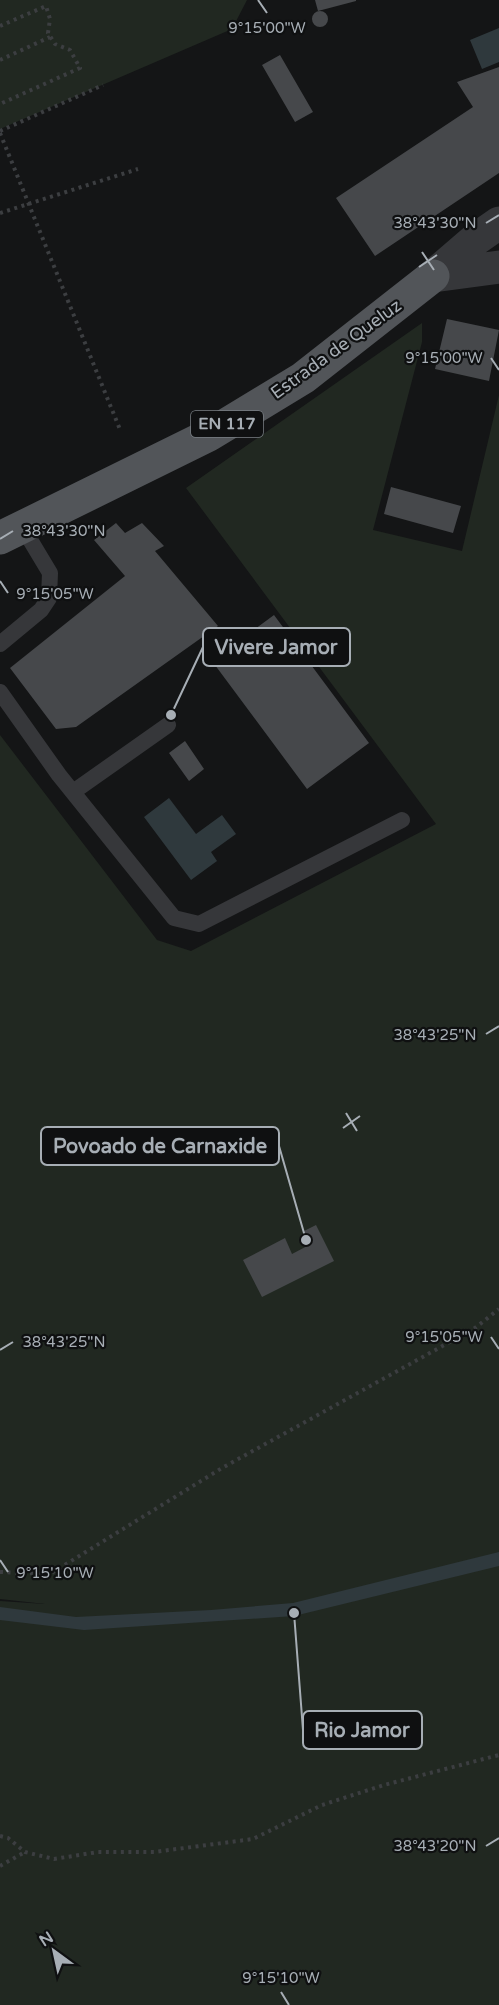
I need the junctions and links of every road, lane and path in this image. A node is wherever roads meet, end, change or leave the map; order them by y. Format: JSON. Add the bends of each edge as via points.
{"nodes":[{"id":1,"x":0,"y":26,"type":"edge"},
{"id":2,"x":50,"y":37,"type":"junction"},
{"id":3,"x":0,"y":60,"type":"edge"},
{"id":4,"x":103,"y":85,"type":"dead end"},
{"id":5,"x":0,"y":104,"type":"edge"},
{"id":6,"x":0,"y":132,"type":"edge"},
{"id":7,"x":138,"y":169,"type":"dead end"},
{"id":8,"x":30,"y":205,"type":"junction"},
{"id":9,"x":0,"y":213,"type":"edge"},
{"id":10,"x":499,"y":223,"type":"edge"},
{"id":11,"x":499,"y":267,"type":"edge"},
{"id":12,"x":433,"y":276,"type":"junction"},
{"id":13,"x":122,"y":432,"type":"dead end"},
{"id":14,"x":12,"y":533,"type":"edge"},
{"id":15,"x":0,"y":644,"type":"edge"},
{"id":16,"x":0,"y":692,"type":"edge"},
{"id":17,"x":168,"y":724,"type":"dead end"},
{"id":18,"x":74,"y":792,"type":"junction"},
{"id":19,"x":402,"y":820,"type":"dead end"},
{"id":20,"x":499,"y":1309,"type":"edge"},
{"id":21,"x":0,"y":1572,"type":"edge"},
{"id":22,"x":499,"y":1755,"type":"edge"},
{"id":23,"x":0,"y":1836,"type":"edge"},
{"id":24,"x":25,"y":1852,"type":"junction"},
{"id":25,"x":0,"y":1866,"type":"edge"}],
"edges":[{"from":1,"to":2,"type":"path","via":[[46,6]]},
{"from":2,"to":3,"type":"path"},
{"from":2,"to":5,"type":"path","via":[[55,44],[70,50],[80,68]]},
{"from":4,"to":6,"type":"path"},
{"from":6,"to":8,"type":"path"},
{"from":7,"to":8,"type":"path"},
{"from":8,"to":9,"type":"path"},
{"from":8,"to":13,"type":"path"},
{"from":10,"to":12,"type":"street","name":"Estrada de Queluz"},
{"from":11,"to":12,"type":"street"},
{"from":12,"to":14,"type":"main road","name":"Estrada de Queluz","number":"EN 117","via":[[303,378],[209,435]]},
{"from":14,"to":15,"type":"lane","via":[[50,573],[49,598],[41,610]]},
{"from":16,"to":18,"type":"lane"},
{"from":17,"to":18,"type":"lane"},
{"from":18,"to":19,"type":"lane","via":[[174,918],[199,924]]},
{"from":20,"to":21,"type":"path","via":[[475,1328],[222,1468],[50,1574]]},
{"from":22,"to":24,"type":"path","via":[[322,1805],[253,1839],[154,1852],[98,1852],[54,1860]]},
{"from":23,"to":24,"type":"path"},
{"from":24,"to":25,"type":"path"}]}
